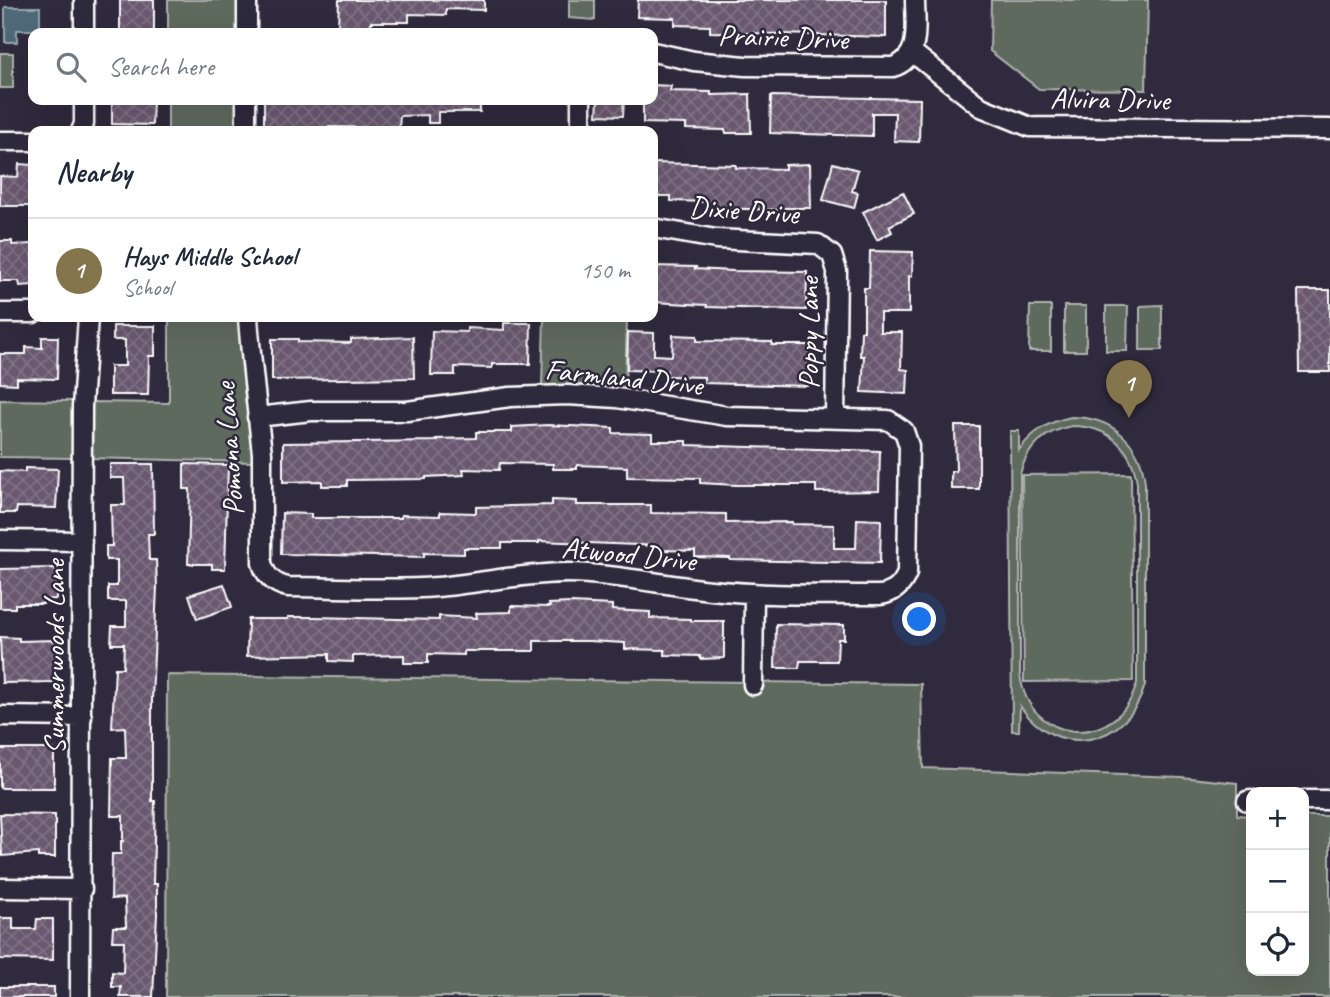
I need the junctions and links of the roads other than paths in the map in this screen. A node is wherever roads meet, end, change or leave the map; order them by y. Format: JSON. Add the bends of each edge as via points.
{"nodes":[{"id":1,"x":84,"y":0,"type":"edge"},
{"id":2,"x":247,"y":0,"type":"edge"},
{"id":3,"x":915,"y":0,"type":"edge"},
{"id":4,"x":84,"y":28,"type":"edge"},
{"id":5,"x":247,"y":28,"type":"edge"},
{"id":6,"x":658,"y":53,"type":"edge"},
{"id":7,"x":910,"y":55,"type":"junction"},
{"id":8,"x":84,"y":105,"type":"edge"},
{"id":9,"x":246,"y":105,"type":"edge"},
{"id":10,"x":581,"y":105,"type":"edge"},
{"id":11,"x":81,"y":126,"type":"edge"},
{"id":12,"x":246,"y":126,"type":"edge"},
{"id":13,"x":581,"y":126,"type":"edge"},
{"id":14,"x":1330,"y":129,"type":"edge"},
{"id":15,"x":0,"y":141,"type":"edge"},
{"id":16,"x":28,"y":141,"type":"edge"},
{"id":17,"x":658,"y":229,"type":"edge"},
{"id":18,"x":829,"y":251,"type":"joint"},
{"id":19,"x":0,"y":313,"type":"edge"},
{"id":20,"x":28,"y":313,"type":"edge"},
{"id":21,"x":88,"y":322,"type":"edge"},
{"id":22,"x":248,"y":322,"type":"edge"},
{"id":23,"x":257,"y":416,"type":"junction"},
{"id":24,"x":835,"y":418,"type":"junction"},
{"id":25,"x":0,"y":540,"type":"edge"},
{"id":26,"x":82,"y":541,"type":"junction"},
{"id":27,"x":268,"y":576,"type":"joint"},
{"id":28,"x":901,"y":584,"type":"joint"},
{"id":29,"x":754,"y":593,"type":"junction"},
{"id":30,"x":753,"y":685,"type":"dead end"},
{"id":31,"x":0,"y":716,"type":"edge"},
{"id":32,"x":82,"y":717,"type":"junction"},
{"id":33,"x":1309,"y":800,"type":"edge"},
{"id":34,"x":1330,"y":800,"type":"edge"},
{"id":35,"x":0,"y":888,"type":"edge"},
{"id":36,"x":82,"y":889,"type":"junction"},
{"id":37,"x":80,"y":997,"type":"edge"}],
"edges":[{"from":1,"to":4,"type":"street"},
{"from":2,"to":5,"type":"street"},
{"from":3,"to":7,"type":"street","via":[[915,41]]},
{"from":6,"to":7,"type":"street","name":"Prairie Drive","via":[[759,66],[888,68]]},
{"from":7,"to":14,"type":"street","name":"Alvira Drive","via":[[981,107],[1030,127]]},
{"from":8,"to":11,"type":"street"},
{"from":9,"to":12,"type":"street"},
{"from":10,"to":13,"type":"street"},
{"from":15,"to":16,"type":"street"},
{"from":17,"to":18,"type":"street","name":"Dixie Drive","via":[[729,241],[812,243]]},
{"from":18,"to":24,"type":"street","name":"Poppy Lane","via":[[837,271]]},
{"from":19,"to":20,"type":"street"},
{"from":21,"to":26,"type":"street","name":"Summerwoods Lane"},
{"from":22,"to":23,"type":"street","name":"Pomona Lane"},
{"from":23,"to":24,"type":"street","name":"Farmland Drive","via":[[407,411],[510,397],[567,395],[617,398],[727,416]]},
{"from":23,"to":27,"type":"street","name":"Pomona Lane","via":[[263,469],[262,559]]},
{"from":24,"to":28,"type":"street","name":"Farmland Drive","via":[[885,419],[906,434],[908,568]]},
{"from":25,"to":26,"type":"street"},
{"from":26,"to":32,"type":"street","name":"Summerwoods Lane"},
{"from":27,"to":29,"type":"street","name":"Atwood Drive","via":[[288,587],[412,588],[529,575],[593,574]]},
{"from":28,"to":29,"type":"street","name":"Atwood Drive","via":[[880,595]]},
{"from":29,"to":30,"type":"street"},
{"from":31,"to":32,"type":"street"},
{"from":32,"to":36,"type":"street","name":"Summerwoods Lane"},
{"from":33,"to":34,"type":"street"},
{"from":35,"to":36,"type":"street"},
{"from":36,"to":37,"type":"street","name":"Summerwoods Lane"}]}
